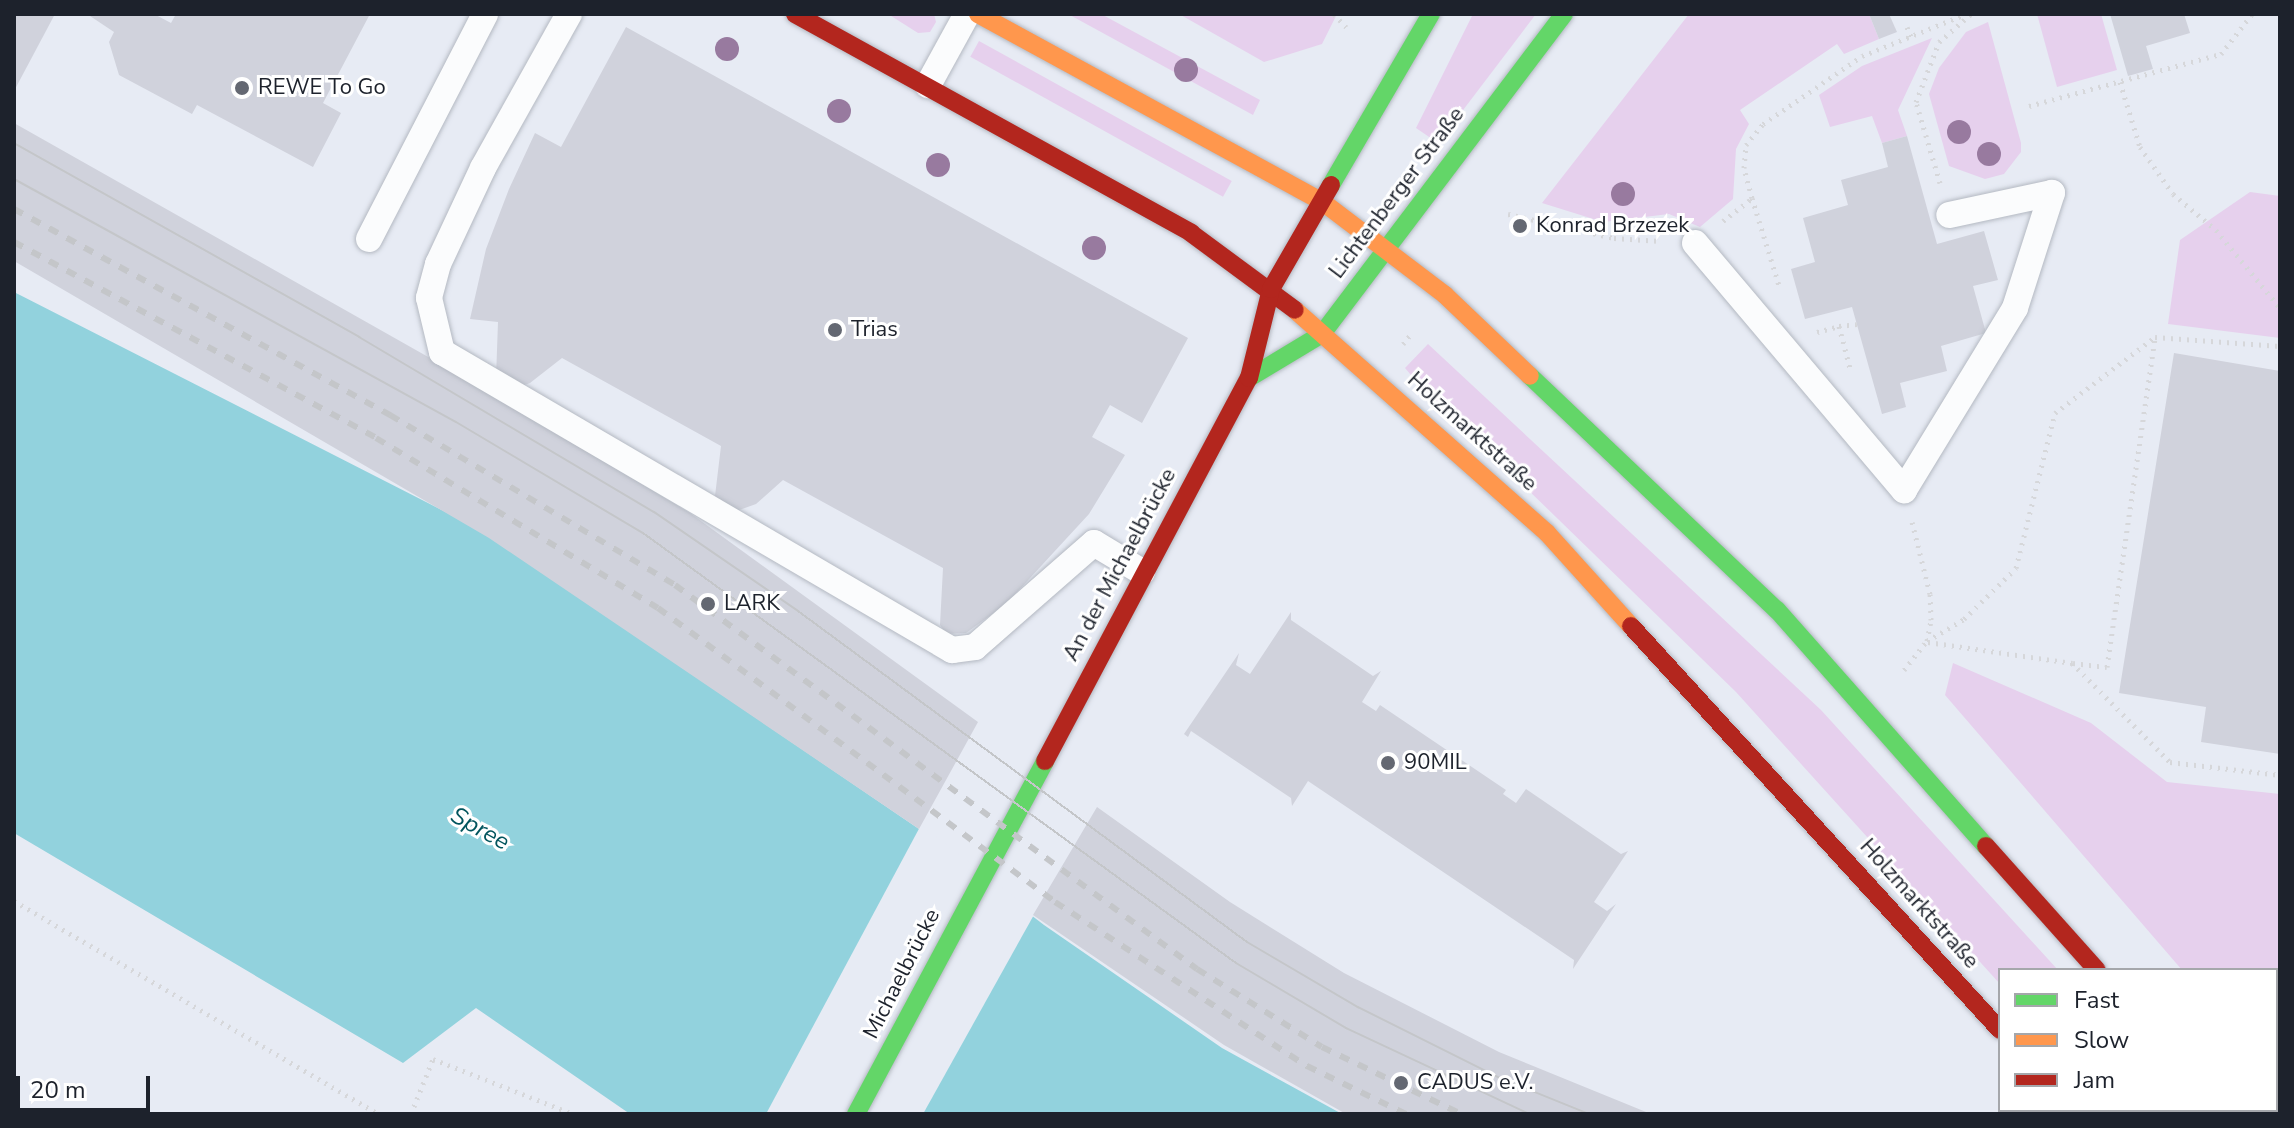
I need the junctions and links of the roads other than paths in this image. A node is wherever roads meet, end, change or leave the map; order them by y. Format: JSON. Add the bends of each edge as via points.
{"nodes":[{"id":1,"x":485,"y":14,"type":"edge"},
{"id":2,"x":569,"y":14,"type":"edge"},
{"id":3,"x":795,"y":14,"type":"edge"},
{"id":4,"x":967,"y":14,"type":"edge"},
{"id":5,"x":978,"y":14,"type":"edge"},
{"id":6,"x":1431,"y":14,"type":"edge"},
{"id":7,"x":1564,"y":14,"type":"edge"},
{"id":8,"x":928,"y":85,"type":"junction"},
{"id":9,"x":1324,"y":203,"type":"junction"},
{"id":10,"x":1949,"y":215,"type":"road end"},
{"id":11,"x":369,"y":239,"type":"dead end"},
{"id":12,"x":1695,"y":243,"type":"road end"},
{"id":13,"x":1386,"y":246,"type":"junction"},
{"id":14,"x":1271,"y":289,"type":"junction"},
{"id":15,"x":1322,"y":334,"type":"junction"},
{"id":16,"x":1249,"y":378,"type":"junction"},
{"id":17,"x":1142,"y":572,"type":"junction"},
{"id":18,"x":990,"y":855,"type":"joint"},
{"id":19,"x":2095,"y":968,"type":"edge"},
{"id":20,"x":1998,"y":1028,"type":"edge"},
{"id":21,"x":856,"y":1114,"type":"edge"}],
"edges":[{"from":1,"to":11,"type":"lane"},
{"from":2,"to":17,"type":"lane","via":[[483,168],[438,264],[429,298],[442,352],[952,650],[975,647],[1094,543]]},
{"from":3,"to":8,"type":"main road","name":"Holzmarktstraße"},
{"from":4,"to":8,"type":"lane"},
{"from":5,"to":9,"type":"main road"},
{"from":6,"to":9,"type":"main road"},
{"from":7,"to":13,"type":"main road","name":"Lichtenberger Straße"},
{"from":8,"to":14,"type":"main road","name":"Holzmarktstraße","via":[[1216,248]]},
{"from":9,"to":13,"type":"main road"},
{"from":9,"to":14,"type":"main road"},
{"from":10,"to":12,"type":"lane","via":[[2052,193],[2015,308],[1904,490]]},
{"from":13,"to":15,"type":"main road","name":"Lichtenberger Straße"},
{"from":13,"to":19,"type":"main road","via":[[1468,316],[1777,610]]},
{"from":14,"to":15,"type":"main road","name":"Holzmarktstraße"},
{"from":14,"to":16,"type":"main road","name":"An der Michaelbrücke"},
{"from":15,"to":16,"type":"main road","name":"Lichtenberger Straße"},
{"from":15,"to":20,"type":"main road","name":"Holzmarktstraße","via":[[1547,533]]},
{"from":16,"to":17,"type":"main road","name":"An der Michaelbrücke"},
{"from":17,"to":18,"type":"main road","name":"An der Michaelbrücke"},
{"from":18,"to":21,"type":"main road","name":"Michaelbrücke"}]}
